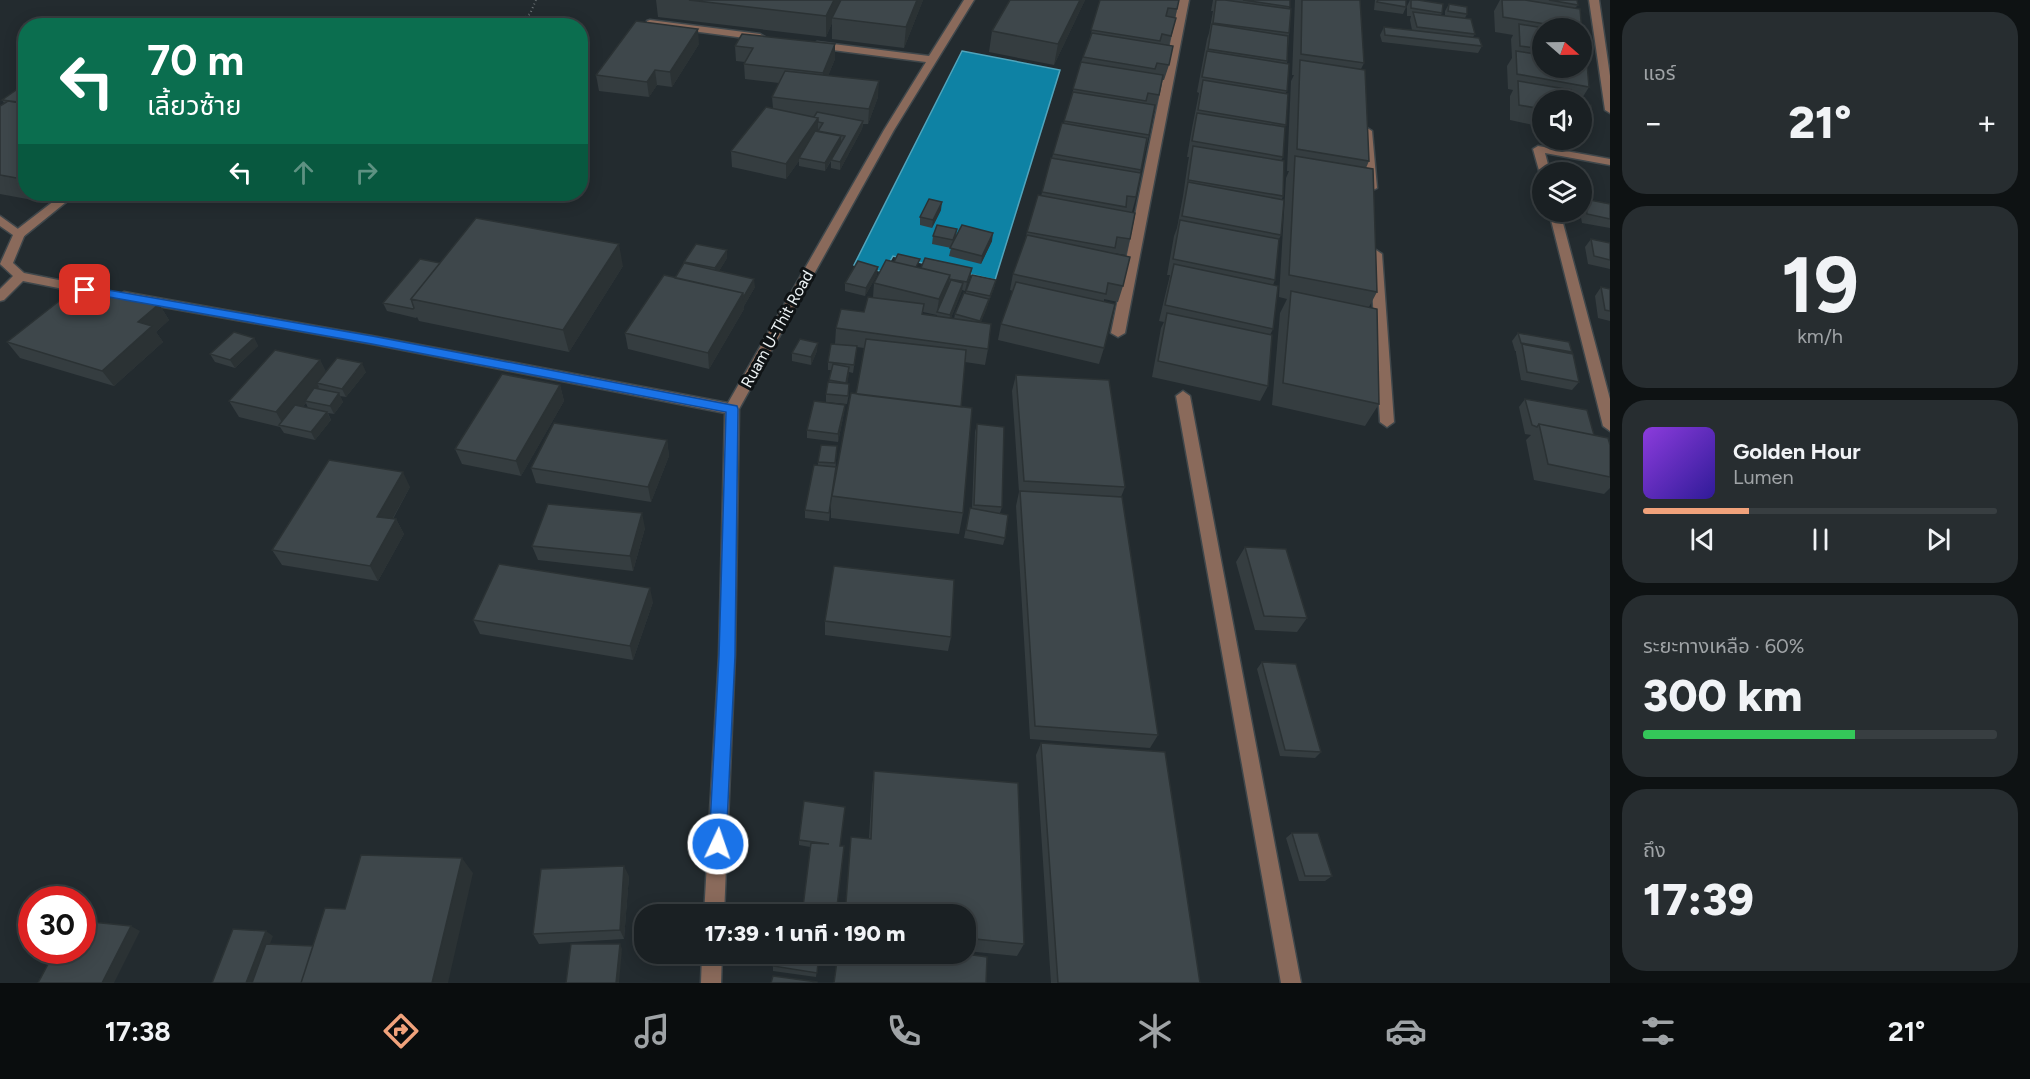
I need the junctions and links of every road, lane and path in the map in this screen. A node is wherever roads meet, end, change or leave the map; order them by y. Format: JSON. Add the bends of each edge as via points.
{"nodes":[{"id":1,"x":536,"y":0,"type":"edge"},
{"id":2,"x":969,"y":0,"type":"edge"},
{"id":3,"x":1184,"y":0,"type":"edge"},
{"id":4,"x":1594,"y":0,"type":"edge"},
{"id":5,"x":525,"y":18,"type":"edge"},
{"id":6,"x":650,"y":23,"type":"edge"},
{"id":7,"x":768,"y":38,"type":"edge"},
{"id":8,"x":804,"y":43,"type":"edge"},
{"id":9,"x":934,"y":60,"type":"junction"},
{"id":10,"x":1610,"y":110,"type":"edge"},
{"id":11,"x":1366,"y":117,"type":"edge"},
{"id":12,"x":1541,"y":162,"type":"edge"},
{"id":13,"x":1610,"y":162,"type":"edge"},
{"id":14,"x":1372,"y":199,"type":"edge"},
{"id":15,"x":61,"y":201,"type":"edge"},
{"id":16,"x":0,"y":220,"type":"edge"},
{"id":17,"x":1557,"y":222,"type":"edge"},
{"id":18,"x":19,"y":234,"type":"junction"},
{"id":19,"x":1375,"y":246,"type":"edge"},
{"id":20,"x":20,"y":276,"type":"junction"},
{"id":21,"x":0,"y":297,"type":"edge"},
{"id":22,"x":1118,"y":333,"type":"dead end"},
{"id":23,"x":1183,"y":396,"type":"dead end"},
{"id":24,"x":732,"y":409,"type":"junction"},
{"id":25,"x":1387,"y":422,"type":"dead end"},
{"id":26,"x":1610,"y":426,"type":"edge"},
{"id":27,"x":715,"y":904,"type":"edge"},
{"id":28,"x":712,"y":964,"type":"edge"},
{"id":29,"x":711,"y":983,"type":"edge"},
{"id":30,"x":1291,"y":983,"type":"edge"}],
"edges":[{"from":1,"to":5,"type":"path"},
{"from":2,"to":9,"type":"street","name":"Ruam U-Thit Road"},
{"from":3,"to":22,"type":"street"},
{"from":4,"to":10,"type":"street"},
{"from":6,"to":7,"type":"street"},
{"from":8,"to":9,"type":"street"},
{"from":9,"to":24,"type":"street","name":"Ruam U-Thit Road","via":[[889,130]]},
{"from":11,"to":14,"type":"street"},
{"from":12,"to":13,"type":"street","via":[[1538,149]]},
{"from":15,"to":18,"type":"street"},
{"from":16,"to":18,"type":"street"},
{"from":17,"to":26,"type":"street"},
{"from":18,"to":20,"type":"street","via":[[6,264]]},
{"from":19,"to":25,"type":"street"},
{"from":20,"to":21,"type":"street"},
{"from":20,"to":24,"type":"street"},
{"from":23,"to":30,"type":"street"},
{"from":24,"to":27,"type":"street","name":"Ruam U-Thit Road","via":[[727,656]]},
{"from":28,"to":29,"type":"street"}]}
